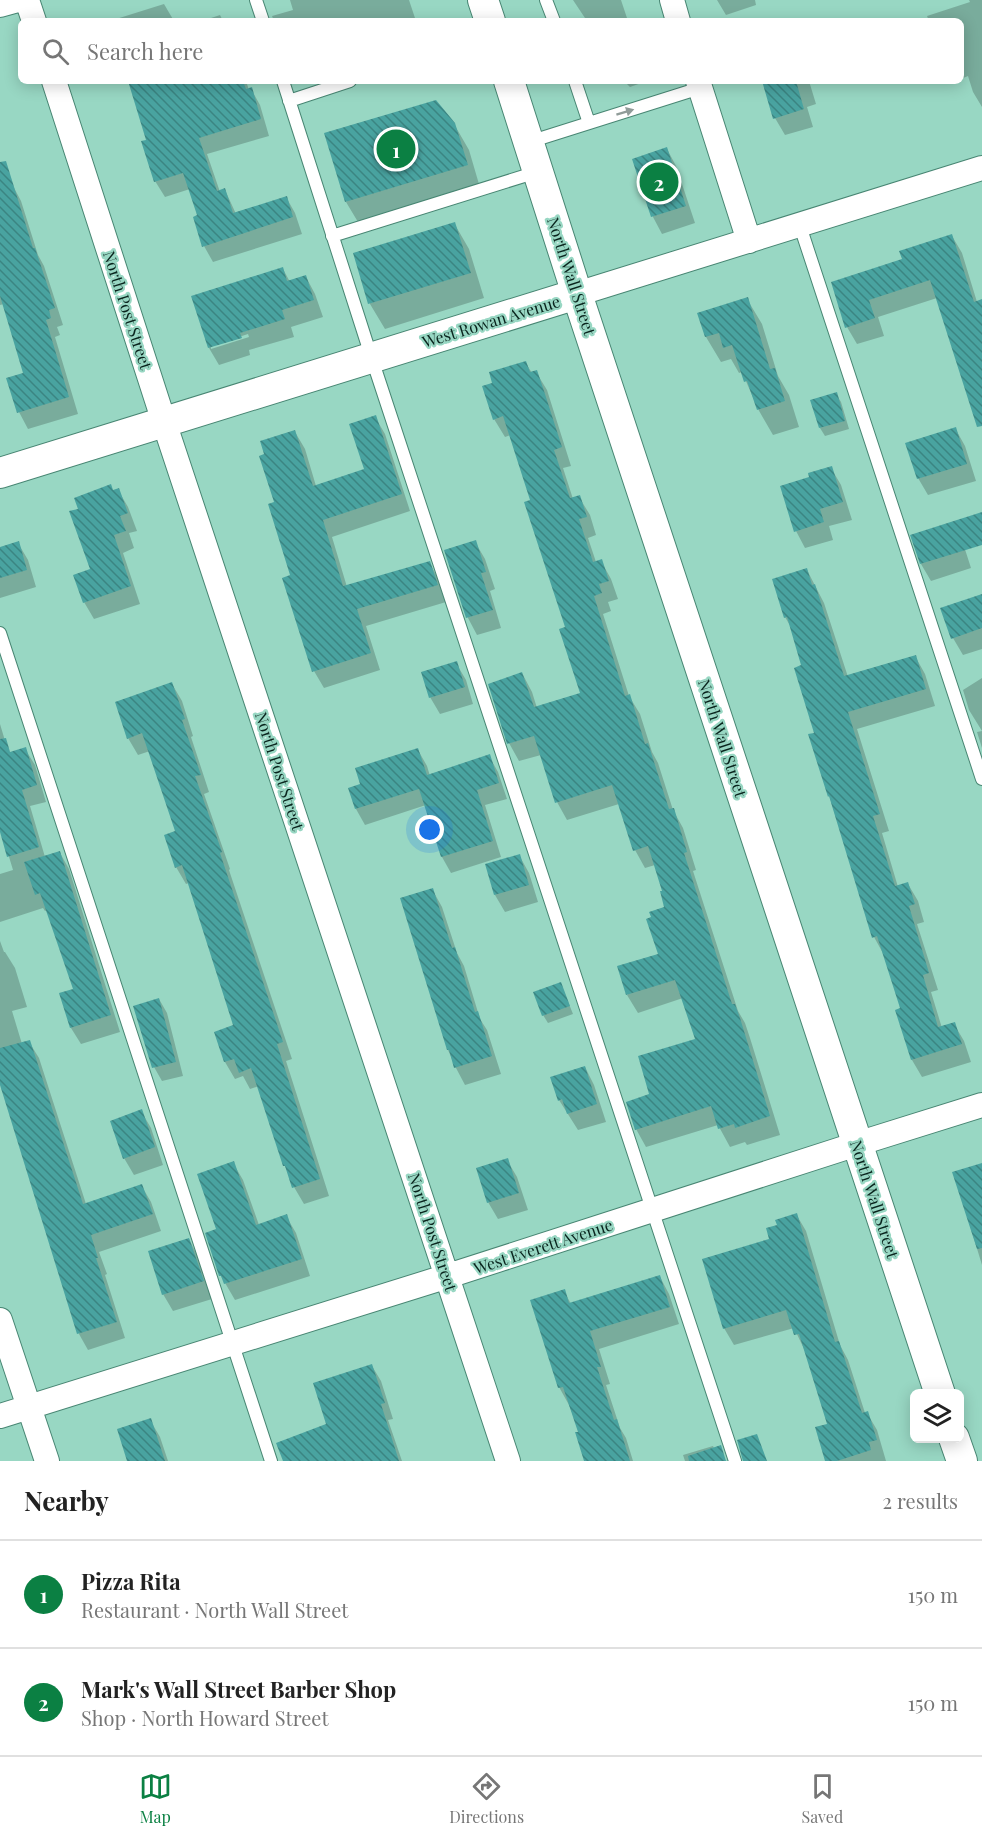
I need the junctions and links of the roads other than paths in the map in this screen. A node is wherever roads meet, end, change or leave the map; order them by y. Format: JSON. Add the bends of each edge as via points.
{"nodes":[{"id":1,"x":18,"y":0,"type":"edge"},
{"id":2,"x":27,"y":0,"type":"edge"},
{"id":3,"x":256,"y":0,"type":"edge"},
{"id":4,"x":483,"y":0,"type":"edge"},
{"id":5,"x":546,"y":0,"type":"edge"},
{"id":6,"x":672,"y":0,"type":"edge"},
{"id":7,"x":0,"y":5,"type":"edge"},
{"id":8,"x":33,"y":18,"type":"edge"},
{"id":9,"x":262,"y":18,"type":"edge"},
{"id":10,"x":489,"y":18,"type":"edge"},
{"id":11,"x":553,"y":18,"type":"edge"},
{"id":12,"x":677,"y":18,"type":"edge"},
{"id":13,"x":55,"y":84,"type":"edge"},
{"id":14,"x":284,"y":84,"type":"edge"},
{"id":15,"x":341,"y":84,"type":"edge"},
{"id":16,"x":510,"y":84,"type":"edge"},
{"id":17,"x":576,"y":84,"type":"edge"},
{"id":18,"x":699,"y":85,"type":"edge"},
{"id":19,"x":289,"y":101,"type":"junction"},
{"id":20,"x":589,"y":123,"type":"junction"},
{"id":21,"x":529,"y":142,"type":"junction"},
{"id":22,"x":982,"y":168,"type":"edge"},
{"id":23,"x":539,"y":172,"type":"junction"},
{"id":24,"x":800,"y":226,"type":"junction"},
{"id":25,"x":332,"y":237,"type":"junction"},
{"id":26,"x":749,"y":241,"type":"junction"},
{"id":27,"x":577,"y":294,"type":"junction"},
{"id":28,"x":372,"y":359,"type":"junction"},
{"id":29,"x":164,"y":422,"type":"junction"},
{"id":30,"x":0,"y":473,"type":"edge"},
{"id":31,"x":0,"y":633,"type":"edge"},
{"id":32,"x":982,"y":779,"type":"edge"},
{"id":33,"x":982,"y":1105,"type":"edge"},
{"id":34,"x":857,"y":1143,"type":"junction"},
{"id":35,"x":652,"y":1210,"type":"junction"},
{"id":36,"x":448,"y":1276,"type":"junction"},
{"id":37,"x":0,"y":1320,"type":"edge"},
{"id":38,"x":232,"y":1342,"type":"junction"},
{"id":39,"x":938,"y":1389,"type":"edge"},
{"id":40,"x":29,"y":1407,"type":"junction"},
{"id":41,"x":0,"y":1416,"type":"edge"},
{"id":42,"x":956,"y":1443,"type":"edge"},
{"id":43,"x":46,"y":1461,"type":"edge"},
{"id":44,"x":271,"y":1461,"type":"edge"},
{"id":45,"x":508,"y":1461,"type":"edge"},
{"id":46,"x":735,"y":1461,"type":"edge"},
{"id":47,"x":962,"y":1461,"type":"edge"}],
"edges":[{"from":1,"to":7,"type":"street"},
{"from":2,"to":8,"type":"street"},
{"from":3,"to":9,"type":"lane"},
{"from":4,"to":10,"type":"street"},
{"from":5,"to":11,"type":"lane"},
{"from":6,"to":12,"type":"street"},
{"from":13,"to":29,"type":"street","name":"North Post Street"},
{"from":14,"to":19,"type":"lane"},
{"from":15,"to":19,"type":"lane"},
{"from":16,"to":21,"type":"street","name":"North Wall Street"},
{"from":17,"to":20,"type":"lane"},
{"from":20,"to":18,"type":"lane","one_way":true},
{"from":18,"to":26,"type":"street"},
{"from":19,"to":25,"type":"lane"},
{"from":20,"to":21,"type":"lane"},
{"from":21,"to":23,"type":"street","name":"North Wall Street"},
{"from":22,"to":24,"type":"street","name":"West Rowan Avenue"},
{"from":23,"to":25,"type":"lane"},
{"from":23,"to":27,"type":"street","name":"North Wall Street"},
{"from":24,"to":26,"type":"street","name":"West Rowan Avenue"},
{"from":24,"to":32,"type":"lane"},
{"from":25,"to":28,"type":"lane"},
{"from":26,"to":27,"type":"street","name":"West Rowan Avenue"},
{"from":27,"to":28,"type":"street","name":"West Rowan Avenue"},
{"from":27,"to":34,"type":"street","name":"North Wall Street"},
{"from":28,"to":29,"type":"street","name":"West Rowan Avenue"},
{"from":28,"to":35,"type":"lane"},
{"from":29,"to":30,"type":"street","name":"West Rowan Avenue"},
{"from":29,"to":36,"type":"street","name":"North Post Street"},
{"from":31,"to":38,"type":"lane"},
{"from":33,"to":34,"type":"street","name":"West Everett Avenue"},
{"from":34,"to":35,"type":"street","name":"West Everett Avenue"},
{"from":34,"to":39,"type":"street","name":"North Wall Street"},
{"from":35,"to":36,"type":"street","name":"West Everett Avenue"},
{"from":35,"to":46,"type":"lane"},
{"from":36,"to":38,"type":"street","name":"West Everett Avenue"},
{"from":36,"to":45,"type":"street","name":"North Post Street"},
{"from":37,"to":40,"type":"street"},
{"from":38,"to":40,"type":"street","name":"West Everett Avenue"},
{"from":38,"to":44,"type":"lane"},
{"from":40,"to":41,"type":"street","name":"West Everett Avenue"},
{"from":40,"to":43,"type":"street"},
{"from":42,"to":47,"type":"street"}]}
